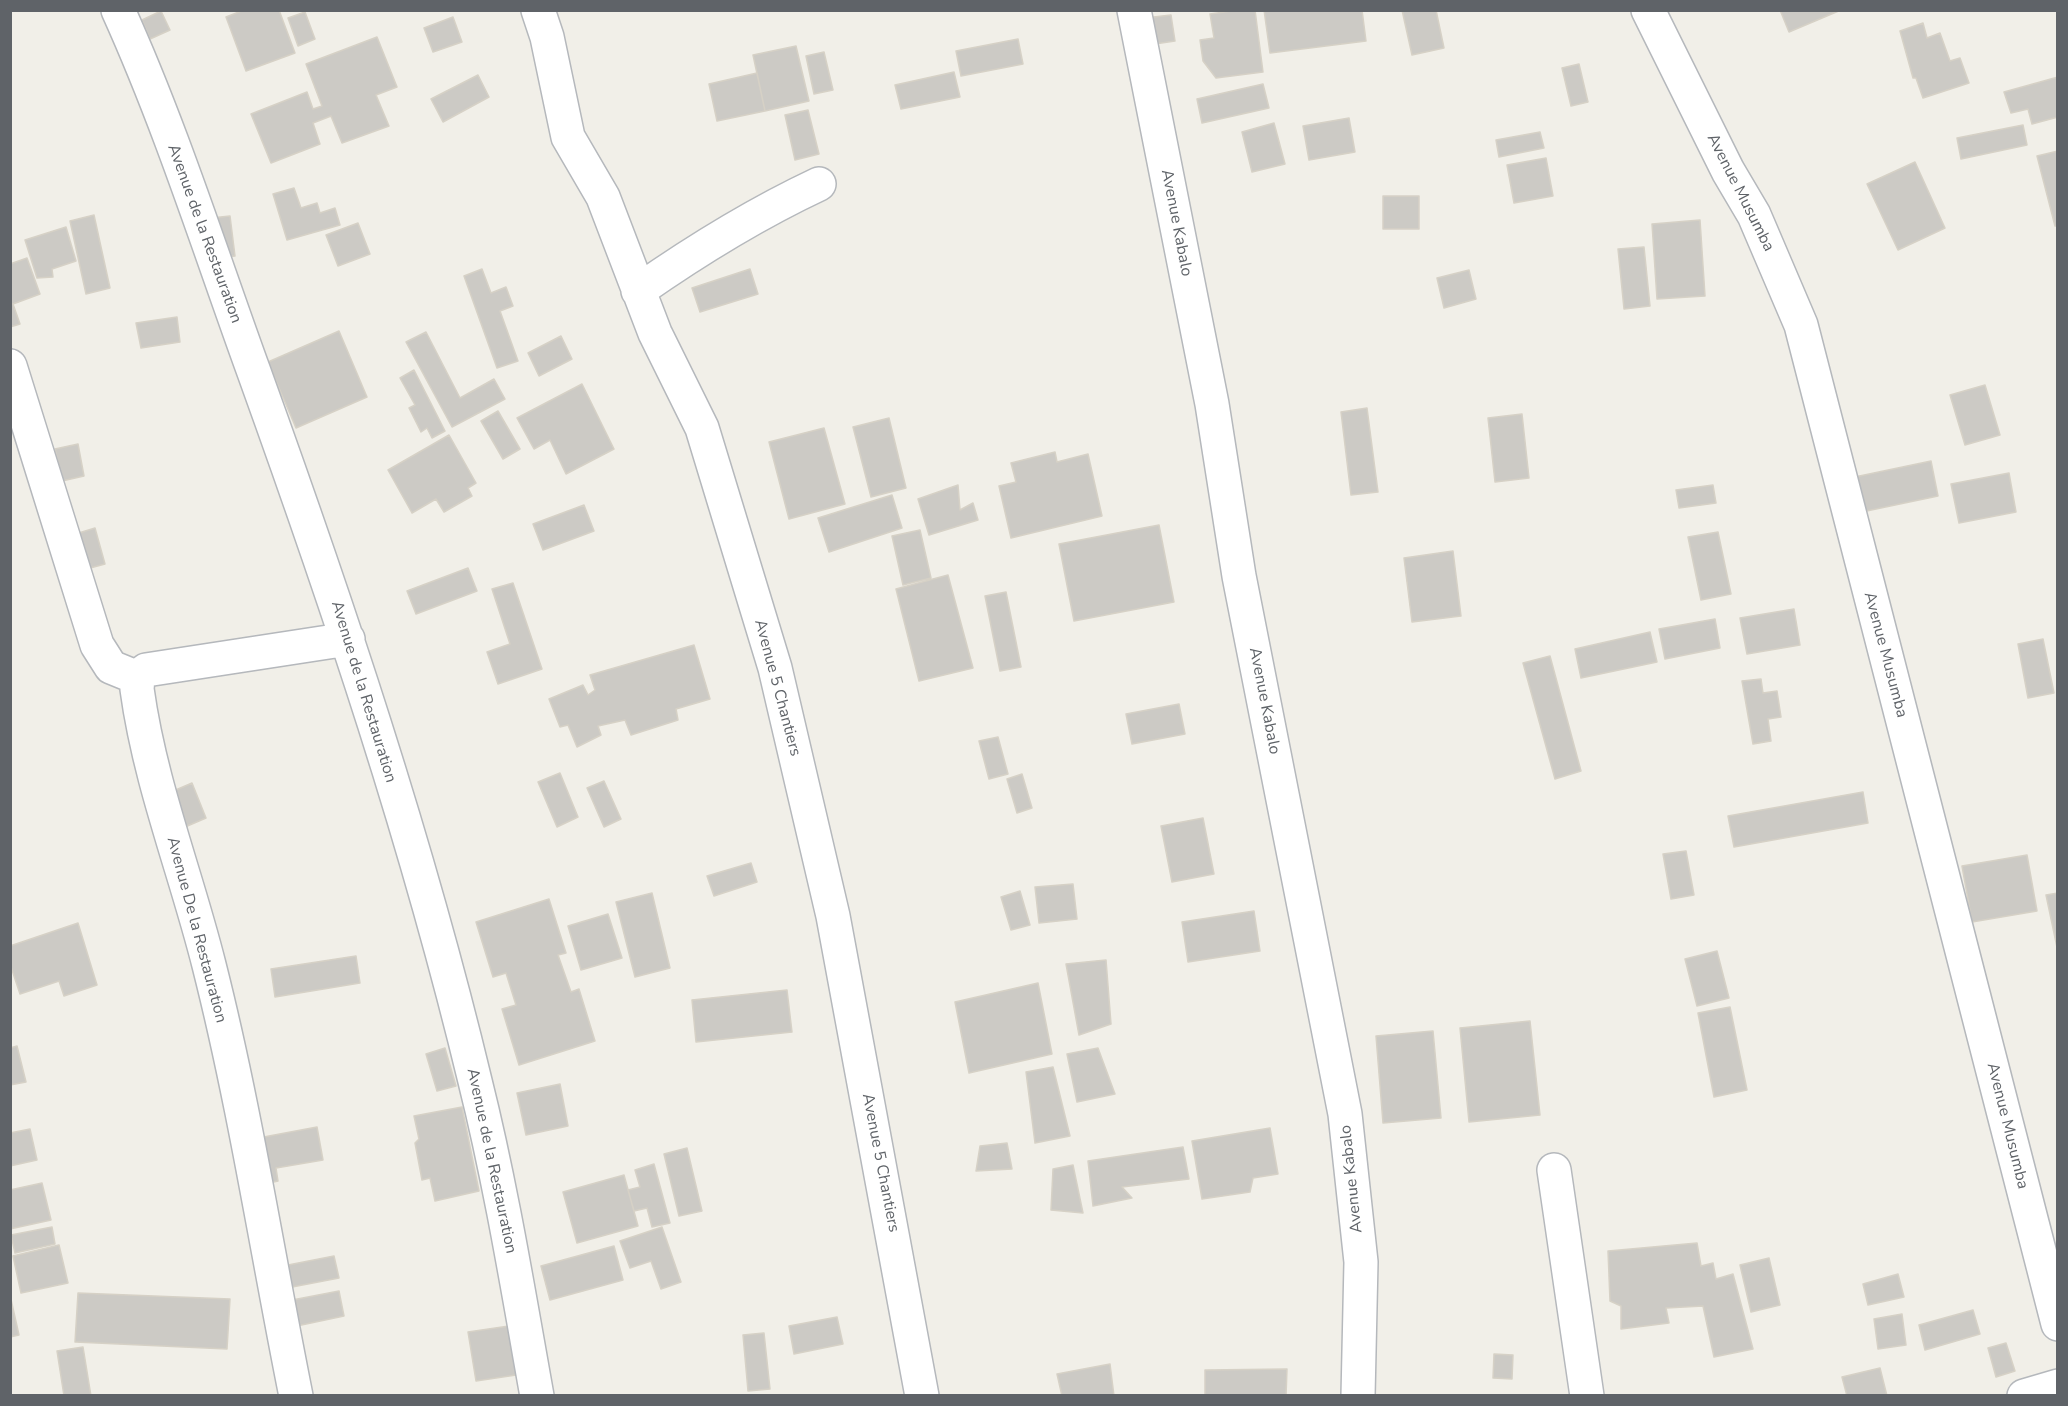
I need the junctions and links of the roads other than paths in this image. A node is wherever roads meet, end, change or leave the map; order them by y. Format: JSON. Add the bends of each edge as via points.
{"nodes":[{"id":1,"x":118,"y":10,"type":"edge"},
{"id":2,"x":538,"y":10,"type":"edge"},
{"id":3,"x":1134,"y":10,"type":"edge"},
{"id":4,"x":1648,"y":10,"type":"edge"},
{"id":5,"x":819,"y":184,"type":"dead end"},
{"id":6,"x":638,"y":291,"type":"junction"},
{"id":7,"x":10,"y":366,"type":"edge"},
{"id":8,"x":348,"y":639,"type":"junction"},
{"id":9,"x":138,"y":678,"type":"junction"},
{"id":10,"x":1554,"y":1170,"type":"dead end"},
{"id":11,"x":2058,"y":1324,"type":"edge"},
{"id":12,"x":2058,"y":1386,"type":"edge"},
{"id":13,"x":296,"y":1395,"type":"edge"},
{"id":14,"x":537,"y":1395,"type":"edge"},
{"id":15,"x":922,"y":1395,"type":"edge"},
{"id":16,"x":1358,"y":1395,"type":"edge"},
{"id":17,"x":1587,"y":1395,"type":"edge"},
{"id":18,"x":2024,"y":1395,"type":"edge"}],
"edges":[{"from":1,"to":8,"type":"street","name":"Avenue de la Restauration","via":[[175,154]]},
{"from":2,"to":6,"type":"street","name":"Avenue 5 Chantiers","via":[[568,137],[603,197]]},
{"from":3,"to":16,"type":"street","name":"Avenue Kabalo","via":[[1212,404],[1239,576],[1345,1114],[1360,1262]]},
{"from":4,"to":11,"type":"street","name":"Avenue Musumba","via":[[1754,215],[1801,325]]},
{"from":5,"to":6,"type":"street","via":[[757,213]]},
{"from":6,"to":15,"type":"street","name":"Avenue 5 Chantiers","via":[[702,429],[775,668],[834,916]]},
{"from":7,"to":9,"type":"street","via":[[97,645],[111,667]]},
{"from":8,"to":9,"type":"street","name":"Avenue De la Restauration","via":[[161,666],[141,672]]},
{"from":8,"to":14,"type":"street","name":"Avenue de la Restauration","via":[[412,849],[475,1081],[503,1207]]},
{"from":9,"to":13,"type":"street","name":"Avenue De la Restauration","via":[[158,793],[209,964],[232,1066]]},
{"from":10,"to":17,"type":"street"},
{"from":12,"to":18,"type":"street"}]}
